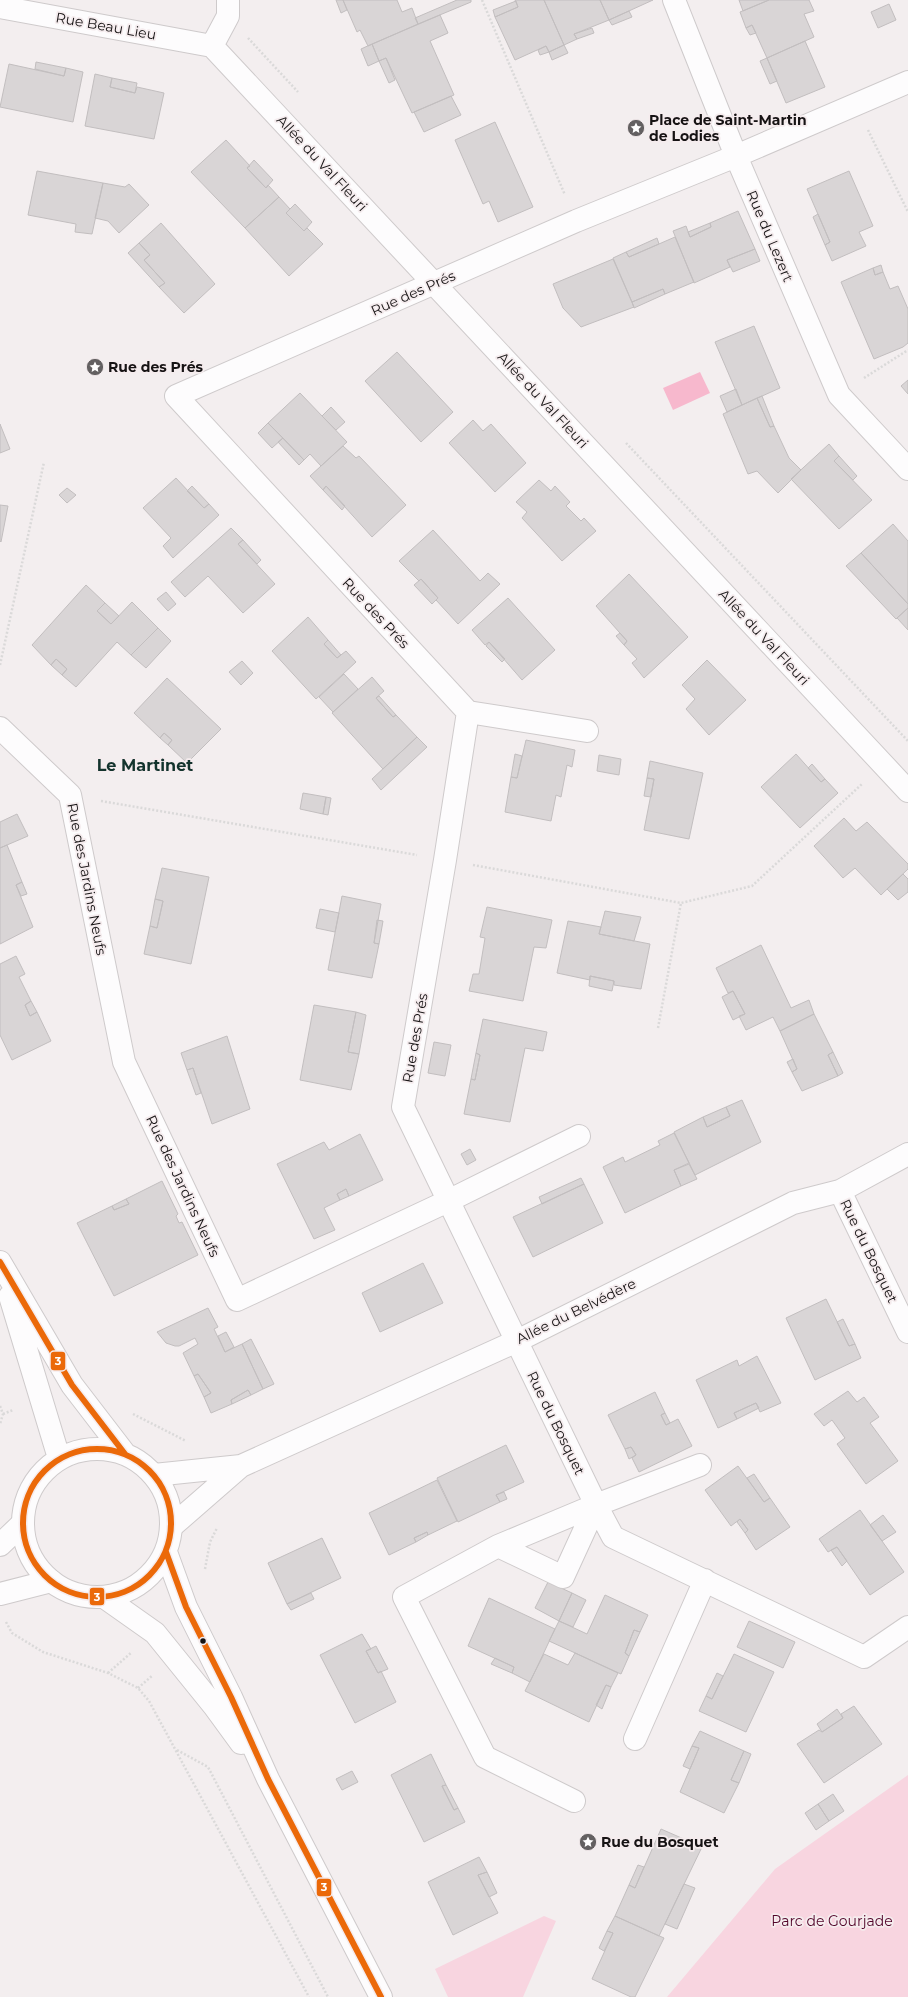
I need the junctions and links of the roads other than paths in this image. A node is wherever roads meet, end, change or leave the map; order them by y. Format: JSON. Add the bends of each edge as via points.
{"nodes":[{"id":1,"x":674,"y":0,"type":"edge"},
{"id":2,"x":0,"y":7,"type":"edge"},
{"id":3,"x":228,"y":8,"type":"edge"},
{"id":4,"x":212,"y":46,"type":"junction"},
{"id":5,"x":908,"y":82,"type":"edge"},
{"id":6,"x":736,"y":156,"type":"junction"},
{"id":7,"x":435,"y":284,"type":"junction"},
{"id":8,"x":908,"y":469,"type":"edge"},
{"id":9,"x":468,"y":712,"type":"junction"},
{"id":10,"x":0,"y":728,"type":"edge"},
{"id":11,"x":587,"y":731,"type":"dead end"},
{"id":12,"x":905,"y":781,"type":"edge"},
{"id":13,"x":579,"y":1136,"type":"dead end"},
{"id":14,"x":908,"y":1154,"type":"edge"},
{"id":15,"x":840,"y":1191,"type":"junction"},
{"id":16,"x":448,"y":1201,"type":"junction"},
{"id":17,"x":0,"y":1263,"type":"edge"},
{"id":18,"x":908,"y":1332,"type":"edge"},
{"id":19,"x":517,"y":1341,"type":"junction"},
{"id":20,"x":125,"y":1454,"type":"junction"},
{"id":21,"x":60,"y":1458,"type":"junction"},
{"id":22,"x":700,"y":1465,"type":"dead end"},
{"id":23,"x":241,"y":1466,"type":"junction"},
{"id":24,"x":154,"y":1475,"type":"junction"},
{"id":25,"x":596,"y":1505,"type":"junction"},
{"id":26,"x":22,"y":1524,"type":"junction"},
{"id":27,"x":171,"y":1527,"type":"junction"},
{"id":28,"x":0,"y":1545,"type":"edge"},
{"id":29,"x":498,"y":1546,"type":"junction"},
{"id":30,"x":166,"y":1552,"type":"junction"},
{"id":31,"x":705,"y":1580,"type":"junction"},
{"id":32,"x":51,"y":1582,"type":"junction"},
{"id":33,"x":0,"y":1594,"type":"edge"},
{"id":34,"x":104,"y":1597,"type":"junction"},
{"id":35,"x":908,"y":1627,"type":"edge"},
{"id":36,"x":635,"y":1739,"type":"dead end"},
{"id":37,"x":268,"y":1779,"type":"junction"},
{"id":38,"x":574,"y":1801,"type":"dead end"},
{"id":39,"x":381,"y":1997,"type":"edge"}],
"edges":[{"from":1,"to":6,"type":"street","name":"Rue du Lezert"},
{"from":2,"to":4,"type":"street","name":"Rue Beau Lieu"},
{"from":3,"to":4,"type":"street"},
{"from":4,"to":7,"type":"street","name":"Allée du Val Fleuri"},
{"from":5,"to":6,"type":"street"},
{"from":6,"to":7,"type":"street","name":"Rue des Prés","via":[[576,221]]},
{"from":6,"to":8,"type":"street","name":"Rue du Lezert","via":[[839,395]]},
{"from":7,"to":9,"type":"street","name":"Rue des Prés","via":[[176,396]]},
{"from":7,"to":12,"type":"street","name":"Allée du Val Fleuri","via":[[883,764]]},
{"from":9,"to":11,"type":"street"},
{"from":9,"to":16,"type":"street","name":"Rue des Prés","via":[[403,1107]]},
{"from":10,"to":16,"type":"street","name":"Rue des Jardins Neufs","via":[[70,795],[124,1062],[237,1300]]},
{"from":13,"to":16,"type":"street","name":"Rue des Jardins Neufs"},
{"from":14,"to":15,"type":"street","name":"Allée du Belvédère"},
{"from":15,"to":18,"type":"street","name":"Rue du Bosquet"},
{"from":15,"to":19,"type":"street","name":"Allée du Belvédère","via":[[793,1203]]},
{"from":16,"to":19,"type":"street","name":"Rue des Prés"},
{"from":17,"to":20,"type":"street","via":[[72,1385]]},
{"from":17,"to":21,"type":"street"},
{"from":19,"to":23,"type":"street","name":"Allée du Belvédère"},
{"from":19,"to":25,"type":"street","name":"Rue du Bosquet"},
{"from":20,"to":21,"type":"street","via":[[100,1448],[74,1452]]},
{"from":20,"to":24,"type":"street"},
{"from":21,"to":26,"type":"street","via":[[40,1475],[29,1493]]},
{"from":22,"to":25,"type":"street"},
{"from":23,"to":24,"type":"street","name":"Allée du Belvédère"},
{"from":23,"to":27,"type":"street","name":"Allée du Belvédère"},
{"from":24,"to":27,"type":"street","via":[[168,1497]]},
{"from":25,"to":29,"type":"street"},
{"from":25,"to":29,"type":"street","via":[[563,1577]]},
{"from":25,"to":31,"type":"street","name":"Rue du Bosquet","via":[[613,1537]]},
{"from":26,"to":28,"type":"street"},
{"from":26,"to":32,"type":"street","via":[[27,1550],[33,1562]]},
{"from":27,"to":30,"type":"street"},
{"from":29,"to":38,"type":"street","via":[[404,1598],[485,1757]]},
{"from":30,"to":34,"type":"street","via":[[154,1571],[134,1587]]},
{"from":30,"to":37,"type":"street","via":[[186,1607]]},
{"from":31,"to":35,"type":"street","name":"Rue du Bosquet","via":[[864,1657]]},
{"from":31,"to":36,"type":"street"},
{"from":32,"to":33,"type":"street"},
{"from":32,"to":34,"type":"street","via":[[78,1595]]},
{"from":34,"to":37,"type":"street","via":[[155,1633]]},
{"from":37,"to":39,"type":"street"}]}
